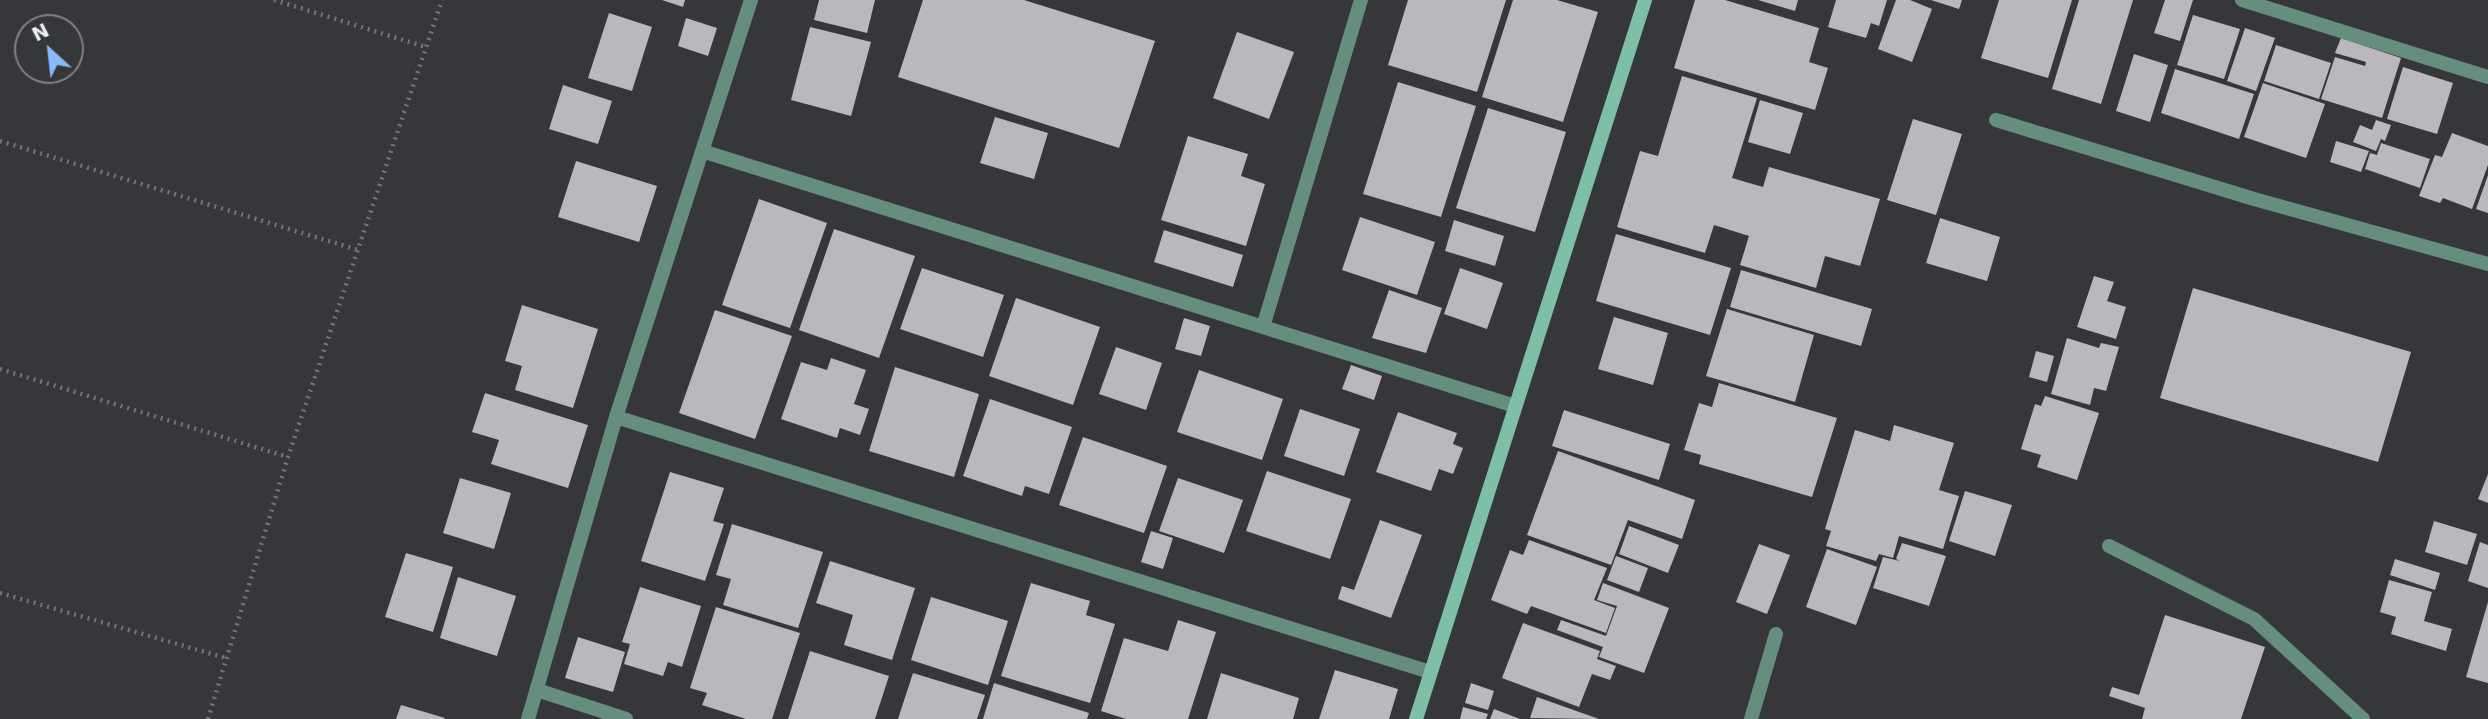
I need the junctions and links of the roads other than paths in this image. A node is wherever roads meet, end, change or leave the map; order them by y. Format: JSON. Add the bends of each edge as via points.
{"nodes":[{"id":1,"x":751,"y":0,"type":"edge"},
{"id":2,"x":1361,"y":0,"type":"edge"},
{"id":3,"x":1645,"y":0,"type":"edge"},
{"id":4,"x":2242,"y":0,"type":"edge"},
{"id":5,"x":2488,"y":77,"type":"edge"},
{"id":6,"x":1996,"y":120,"type":"dead end"},
{"id":7,"x":702,"y":151,"type":"junction"},
{"id":8,"x":2488,"y":264,"type":"edge"},
{"id":9,"x":1263,"y":327,"type":"junction"},
{"id":10,"x":1515,"y":406,"type":"junction"},
{"id":11,"x":616,"y":417,"type":"junction"},
{"id":12,"x":2109,"y":546,"type":"dead end"},
{"id":13,"x":1776,"y":634,"type":"dead end"},
{"id":14,"x":1430,"y":672,"type":"junction"},
{"id":15,"x":537,"y":690,"type":"junction"},
{"id":16,"x":528,"y":719,"type":"edge"},
{"id":17,"x":626,"y":719,"type":"edge"},
{"id":18,"x":1416,"y":719,"type":"edge"},
{"id":19,"x":1751,"y":719,"type":"edge"},
{"id":20,"x":2363,"y":719,"type":"edge"}],
"edges":[{"from":1,"to":7,"type":"street"},
{"from":2,"to":9,"type":"street"},
{"from":3,"to":10,"type":"street"},
{"from":4,"to":5,"type":"street"},
{"from":6,"to":8,"type":"street"},
{"from":7,"to":9,"type":"street"},
{"from":7,"to":11,"type":"street"},
{"from":9,"to":10,"type":"street"},
{"from":10,"to":14,"type":"street"},
{"from":11,"to":14,"type":"street"},
{"from":11,"to":15,"type":"street"},
{"from":12,"to":20,"type":"street","via":[[2254,619]]},
{"from":13,"to":19,"type":"street"},
{"from":14,"to":18,"type":"street"},
{"from":15,"to":16,"type":"street"},
{"from":15,"to":17,"type":"street"}]}
